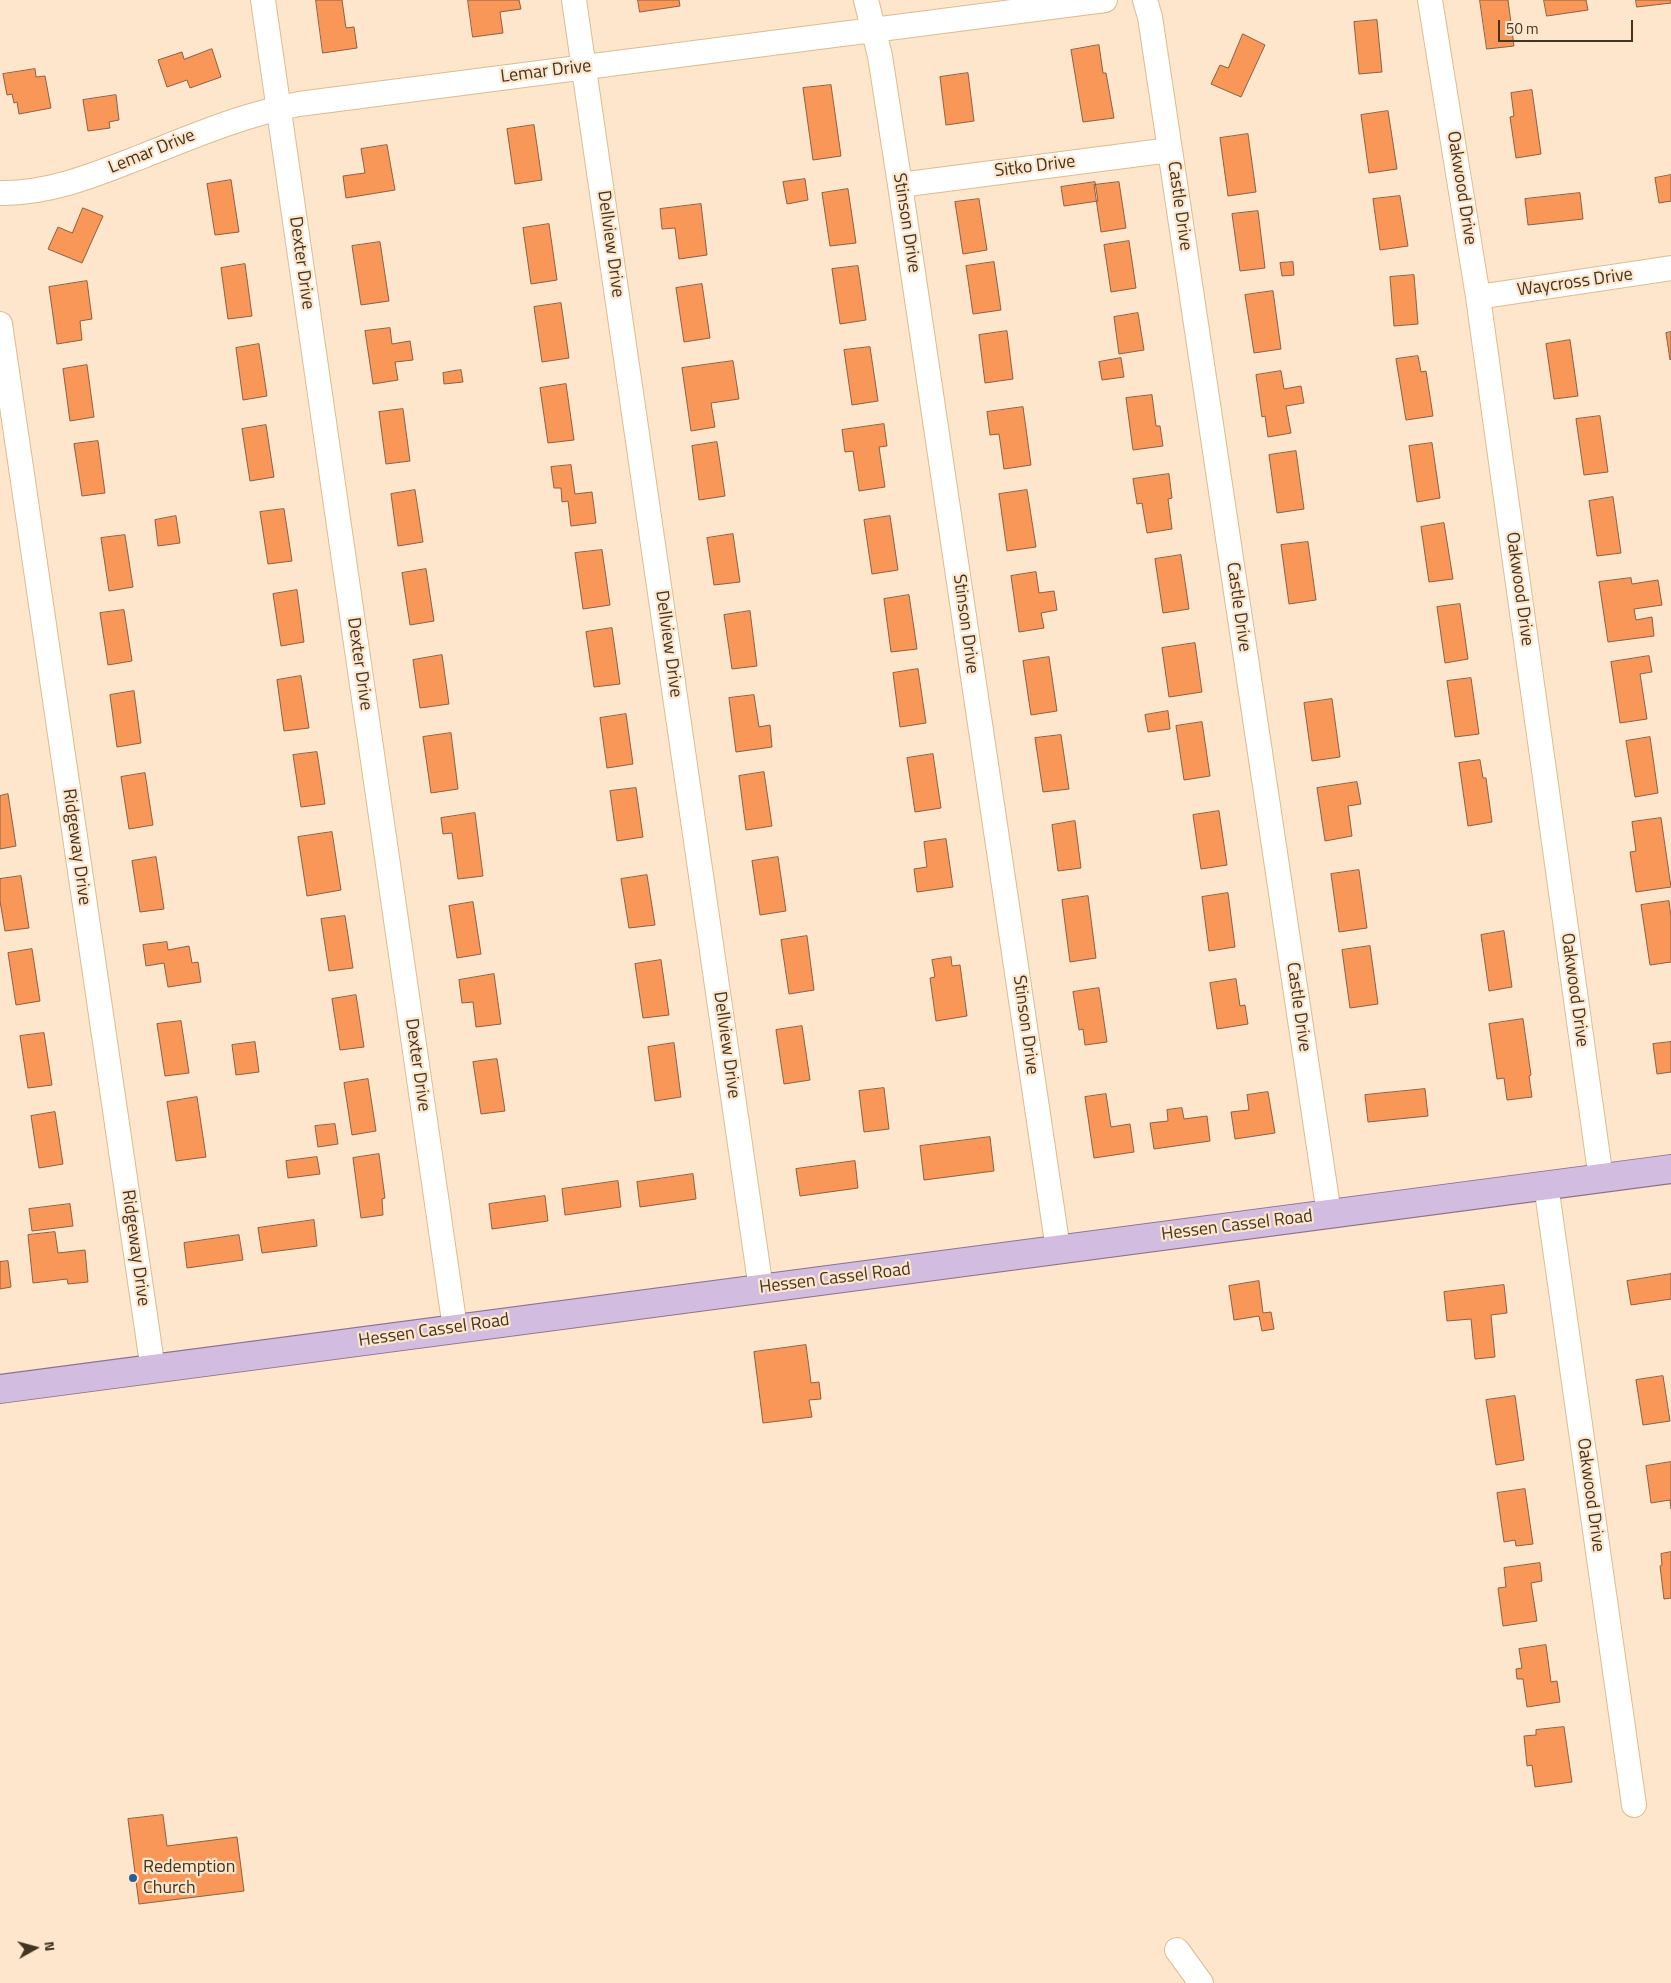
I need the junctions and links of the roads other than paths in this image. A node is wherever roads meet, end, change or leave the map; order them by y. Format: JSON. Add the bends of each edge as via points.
{"nodes":[{"id":1,"x":263,"y":0,"type":"edge"},
{"id":2,"x":574,"y":0,"type":"edge"},
{"id":3,"x":866,"y":0,"type":"edge"},
{"id":4,"x":1105,"y":0,"type":"edge"},
{"id":5,"x":1145,"y":0,"type":"edge"},
{"id":6,"x":1430,"y":0,"type":"edge"},
{"id":7,"x":873,"y":29,"type":"junction"},
{"id":8,"x":584,"y":67,"type":"junction"},
{"id":9,"x":279,"y":108,"type":"junction"},
{"id":10,"x":1170,"y":150,"type":"junction"},
{"id":11,"x":900,"y":185,"type":"junction"},
{"id":12,"x":0,"y":193,"type":"edge"},
{"id":13,"x":1671,"y":268,"type":"edge"},
{"id":14,"x":1478,"y":297,"type":"junction"},
{"id":15,"x":0,"y":324,"type":"edge"},
{"id":16,"x":1671,"y":1169,"type":"edge"},
{"id":17,"x":1601,"y":1179,"type":"junction"},
{"id":18,"x":1546,"y":1185,"type":"junction"},
{"id":19,"x":1329,"y":1214,"type":"junction"},
{"id":20,"x":1058,"y":1249,"type":"junction"},
{"id":21,"x":761,"y":1289,"type":"junction"},
{"id":22,"x":455,"y":1328,"type":"junction"},
{"id":23,"x":153,"y":1370,"type":"junction"},
{"id":24,"x":0,"y":1389,"type":"edge"},
{"id":25,"x":1634,"y":1805,"type":"dead end"},
{"id":26,"x":1177,"y":1950,"type":"dead end"},
{"id":27,"x":1201,"y":1983,"type":"edge"}],
"edges":[{"from":1,"to":9,"type":"street","name":"Dexter Drive"},
{"from":2,"to":8,"type":"street","name":"Dellview Drive"},
{"from":3,"to":7,"type":"street","name":"Stinson Drive"},
{"from":4,"to":7,"type":"street","name":"Lemar Drive"},
{"from":5,"to":10,"type":"street","name":"Castle Drive"},
{"from":6,"to":14,"type":"street","name":"Oakwood Drive"},
{"from":7,"to":8,"type":"street","name":"Lemar Drive"},
{"from":7,"to":11,"type":"street","name":"Stinson Drive"},
{"from":8,"to":9,"type":"street","name":"Lemar Drive"},
{"from":8,"to":21,"type":"street","name":"Dellview Drive"},
{"from":9,"to":12,"type":"street","name":"Lemar Drive","via":[[221,125],[77,182],[42,190]]},
{"from":9,"to":22,"type":"street","name":"Dexter Drive"},
{"from":10,"to":11,"type":"street","name":"Sitko Drive"},
{"from":10,"to":19,"type":"street","name":"Castle Drive"},
{"from":11,"to":20,"type":"street","name":"Stinson Drive"},
{"from":13,"to":14,"type":"street","name":"Waycross Drive"},
{"from":14,"to":17,"type":"street","name":"Oakwood Drive"},
{"from":15,"to":23,"type":"street","name":"Ridgeway Drive"},
{"from":16,"to":17,"type":"main road","name":"Hessen Cassel Road"},
{"from":17,"to":18,"type":"main road","name":"Hessen Cassel Road"},
{"from":18,"to":19,"type":"main road","name":"Hessen Cassel Road"},
{"from":18,"to":25,"type":"street","name":"Oakwood Drive"},
{"from":19,"to":20,"type":"main road","name":"Hessen Cassel Road"},
{"from":20,"to":21,"type":"main road","name":"Hessen Cassel Road"},
{"from":21,"to":22,"type":"main road","name":"Hessen Cassel Road"},
{"from":22,"to":23,"type":"main road","name":"Hessen Cassel Road"},
{"from":23,"to":24,"type":"main road","name":"Hessen Cassel Road"},
{"from":26,"to":27,"type":"street"}]}
